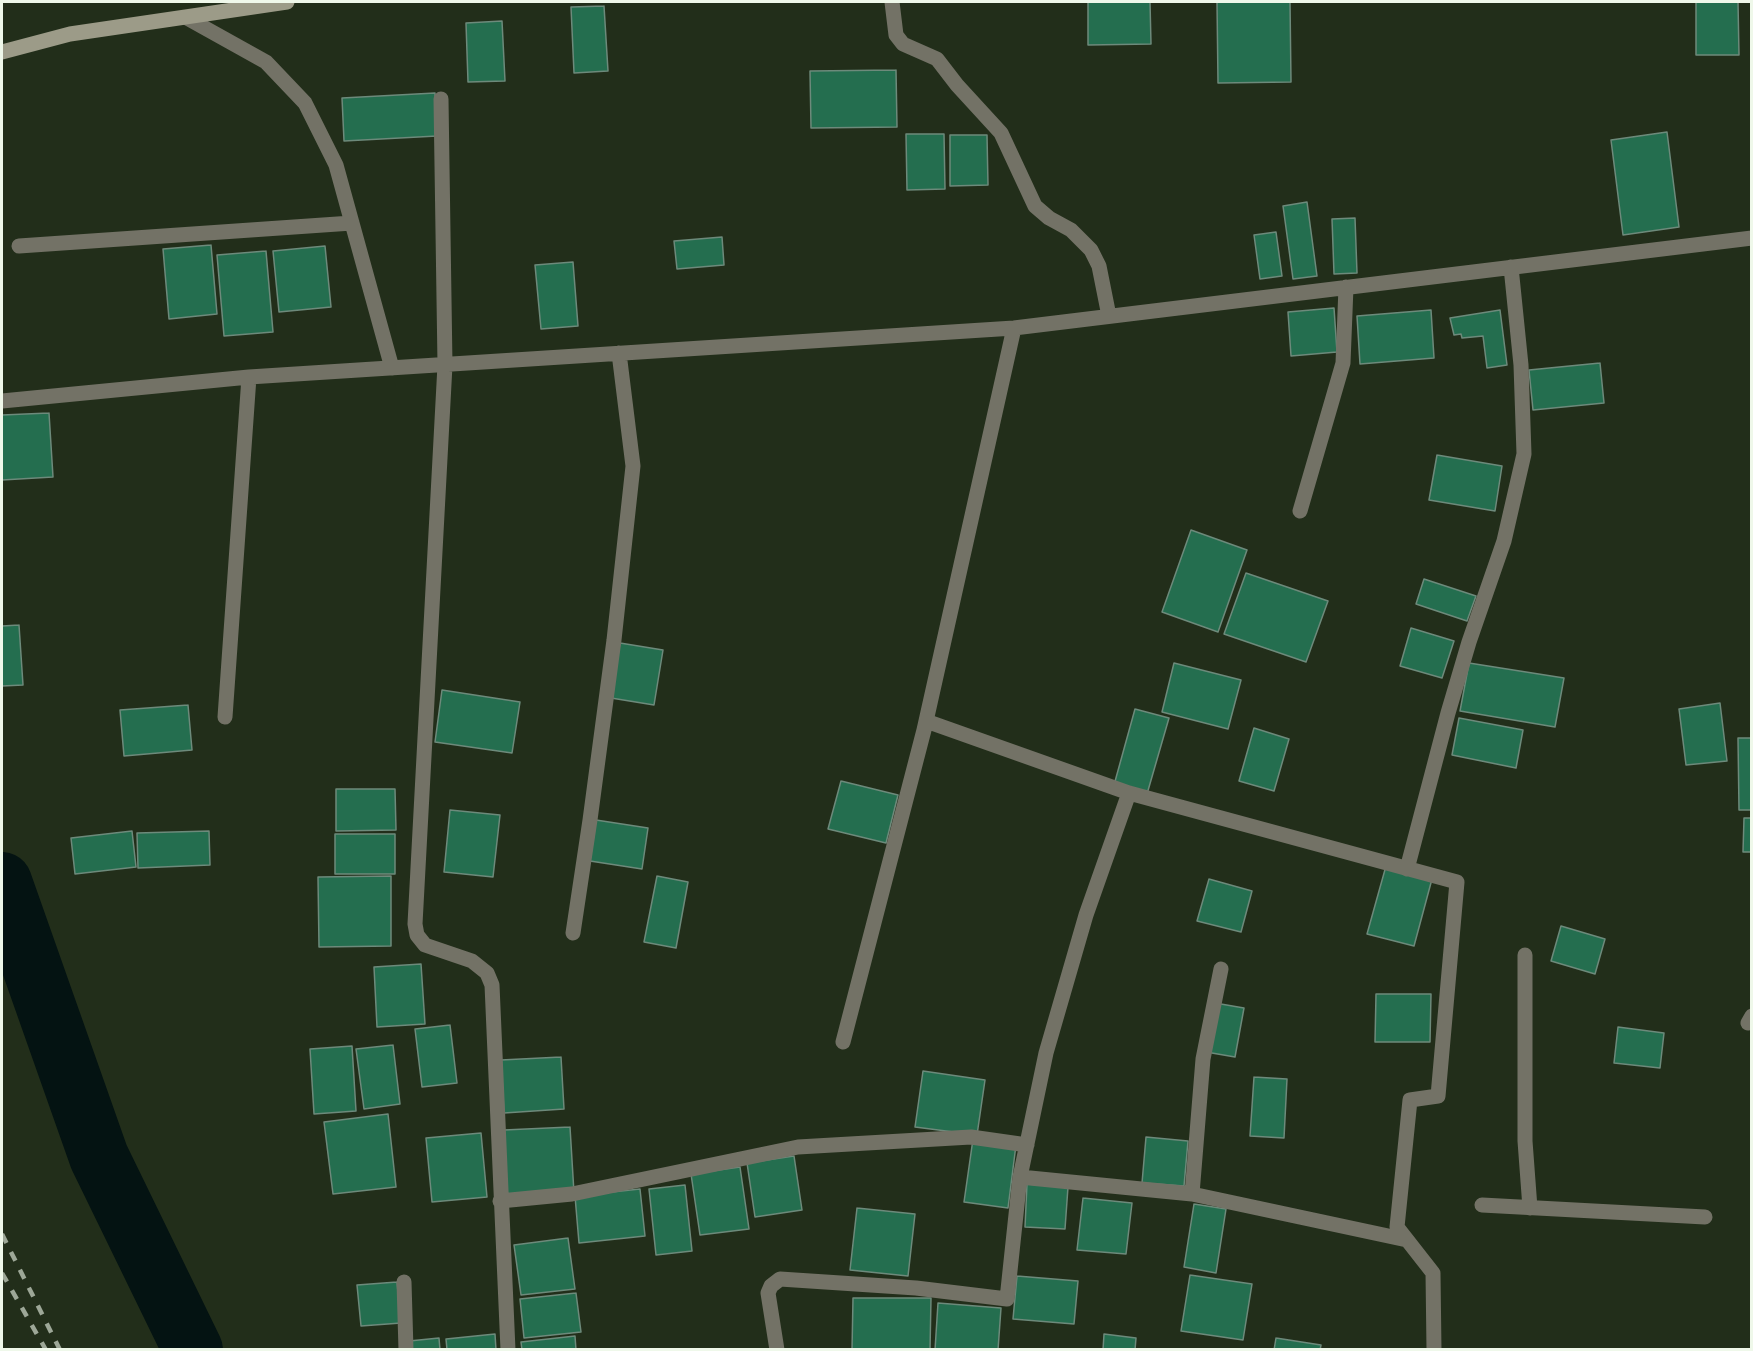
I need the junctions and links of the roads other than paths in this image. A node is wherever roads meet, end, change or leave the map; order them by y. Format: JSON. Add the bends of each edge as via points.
{"nodes":[{"id":1,"x":287,"y":2,"type":"edge"},
{"id":2,"x":891,"y":2,"type":"edge"},
{"id":3,"x":187,"y":18,"type":"junction"},
{"id":4,"x":2,"y":52,"type":"edge"},
{"id":5,"x":441,"y":99,"type":"dead end"},
{"id":6,"x":352,"y":223,"type":"junction"},
{"id":7,"x":1752,"y":238,"type":"edge"},
{"id":8,"x":19,"y":246,"type":"dead end"},
{"id":9,"x":1511,"y":267,"type":"junction"},
{"id":10,"x":1346,"y":287,"type":"junction"},
{"id":11,"x":1109,"y":316,"type":"junction"},
{"id":12,"x":1014,"y":328,"type":"junction"},
{"id":13,"x":619,"y":353,"type":"junction"},
{"id":14,"x":445,"y":364,"type":"junction"},
{"id":15,"x":392,"y":368,"type":"junction"},
{"id":16,"x":249,"y":377,"type":"junction"},
{"id":17,"x":2,"y":401,"type":"edge"},
{"id":18,"x":1300,"y":511,"type":"dead end"},
{"id":19,"x":225,"y":717,"type":"dead end"},
{"id":20,"x":926,"y":722,"type":"junction"},
{"id":21,"x":1129,"y":793,"type":"junction"},
{"id":22,"x":1407,"y":869,"type":"junction"},
{"id":23,"x":573,"y":933,"type":"dead end"},
{"id":24,"x":1525,"y":955,"type":"dead end"},
{"id":25,"x":1221,"y":969,"type":"dead end"},
{"id":26,"x":843,"y":1042,"type":"dead end"},
{"id":27,"x":1027,"y":1145,"type":"junction"},
{"id":28,"x":1020,"y":1177,"type":"junction"},
{"id":29,"x":1192,"y":1194,"type":"junction"},
{"id":30,"x":500,"y":1200,"type":"junction"},
{"id":31,"x":1482,"y":1205,"type":"dead end"},
{"id":32,"x":1530,"y":1208,"type":"junction"},
{"id":33,"x":1705,"y":1216,"type":"dead end"},
{"id":34,"x":1407,"y":1240,"type":"junction"},
{"id":35,"x":404,"y":1282,"type":"dead end"},
{"id":36,"x":406,"y":1350,"type":"edge"},
{"id":37,"x":508,"y":1350,"type":"edge"},
{"id":38,"x":777,"y":1350,"type":"edge"},
{"id":39,"x":1434,"y":1350,"type":"edge"}],
"edges":[{"from":1,"to":3,"type":"street"},
{"from":2,"to":11,"type":"street","via":[[896,34],[903,44],[937,59],[1001,133],[1035,206],[1071,230],[1091,250],[1099,266]]},
{"from":3,"to":4,"type":"street","via":[[70,34]]},
{"from":3,"to":6,"type":"street","via":[[266,62],[304,103],[336,165]]},
{"from":5,"to":14,"type":"street"},
{"from":6,"to":8,"type":"street"},
{"from":6,"to":15,"type":"street"},
{"from":7,"to":9,"type":"street"},
{"from":9,"to":10,"type":"street"},
{"from":9,"to":22,"type":"street","via":[[1521,365],[1524,454],[1504,541],[1468,642]]},
{"from":10,"to":11,"type":"street"},
{"from":10,"to":18,"type":"street","via":[[1343,363]]},
{"from":11,"to":12,"type":"street"},
{"from":12,"to":13,"type":"street"},
{"from":12,"to":20,"type":"street"},
{"from":13,"to":14,"type":"street"},
{"from":13,"to":23,"type":"street","via":[[633,466],[614,640]]},
{"from":14,"to":15,"type":"street"},
{"from":14,"to":30,"type":"street","via":[[416,924],[417,935],[425,945],[472,961],[487,973],[492,985]]},
{"from":15,"to":16,"type":"street"},
{"from":16,"to":17,"type":"street"},
{"from":16,"to":19,"type":"street"},
{"from":20,"to":21,"type":"street"},
{"from":20,"to":26,"type":"street"},
{"from":21,"to":22,"type":"street"},
{"from":21,"to":27,"type":"street","via":[[1086,915],[1052,1030]]},
{"from":22,"to":34,"type":"street","via":[[1457,882],[1438,1096],[1410,1100],[1397,1227]]},
{"from":24,"to":32,"type":"street","via":[[1525,1141]]},
{"from":25,"to":29,"type":"street","via":[[1203,1059]]},
{"from":27,"to":28,"type":"street"},
{"from":27,"to":30,"type":"street","via":[[971,1137],[798,1147],[572,1194]]},
{"from":28,"to":29,"type":"street"},
{"from":28,"to":38,"type":"street","via":[[1007,1299],[780,1279],[768,1293]]},
{"from":29,"to":34,"type":"street"},
{"from":30,"to":37,"type":"street"},
{"from":31,"to":32,"type":"street"},
{"from":32,"to":33,"type":"street"},
{"from":34,"to":39,"type":"street","via":[[1433,1273]]},
{"from":35,"to":36,"type":"street"}]}
